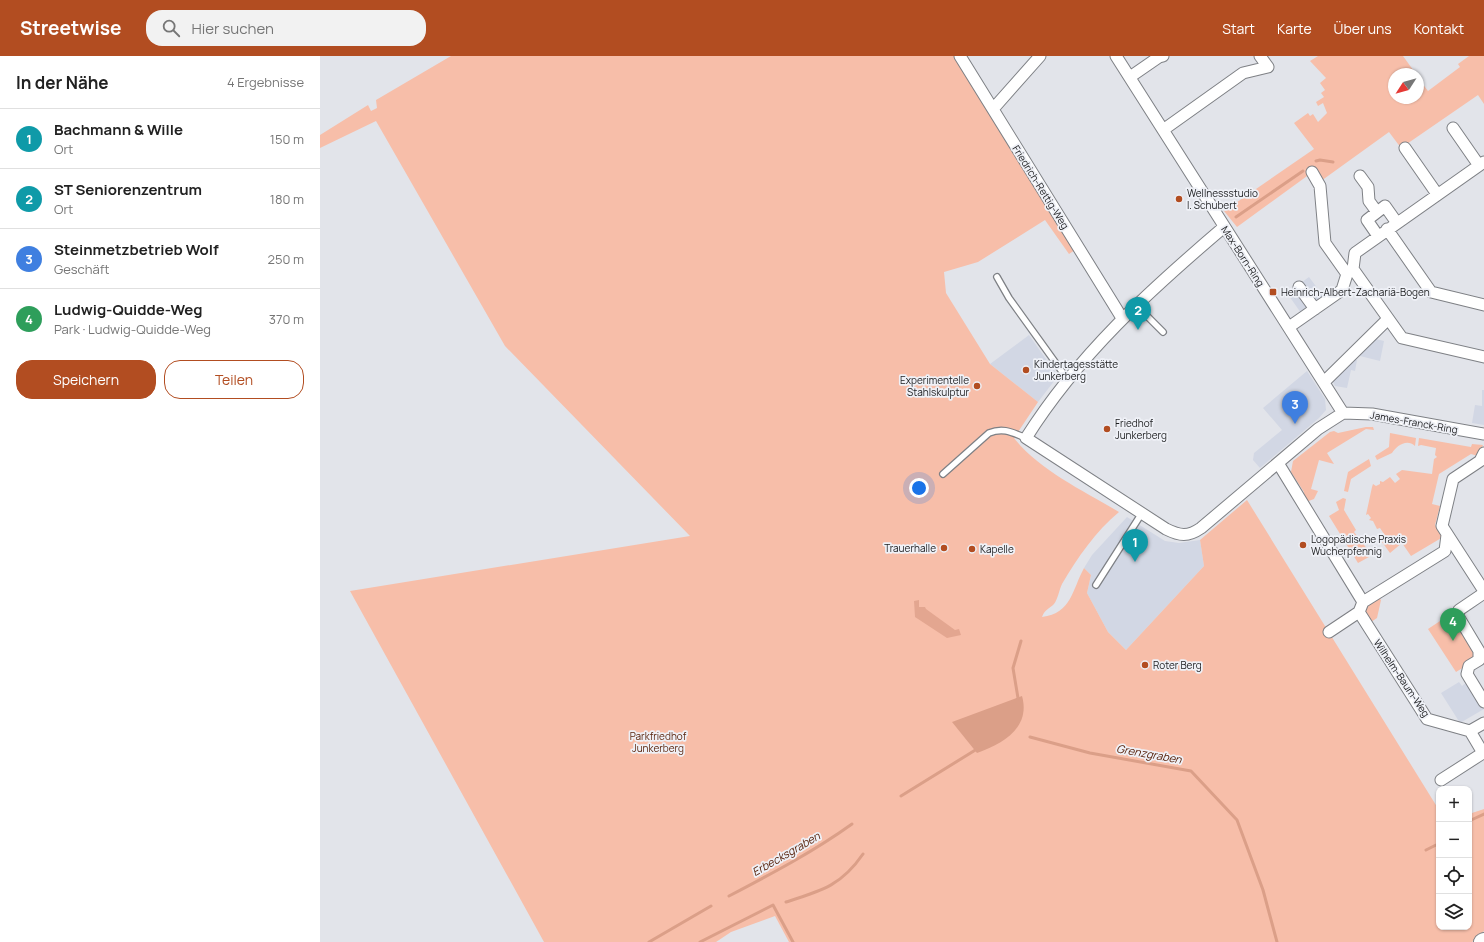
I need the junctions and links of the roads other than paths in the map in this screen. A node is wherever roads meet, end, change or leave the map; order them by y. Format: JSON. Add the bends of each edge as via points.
{"nodes":[{"id":1,"x":960,"y":56,"type":"edge"},
{"id":2,"x":1040,"y":56,"type":"edge"},
{"id":3,"x":1116,"y":56,"type":"edge"},
{"id":4,"x":1164,"y":56,"type":"edge"},
{"id":5,"x":1260,"y":56,"type":"edge"},
{"id":6,"x":1130,"y":78,"type":"junction"},
{"id":7,"x":993,"y":109,"type":"junction"},
{"id":8,"x":1453,"y":128,"type":"dead end"},
{"id":9,"x":1166,"y":134,"type":"junction"},
{"id":10,"x":1405,"y":148,"type":"dead end"},
{"id":11,"x":1481,"y":163,"type":"edge"},
{"id":12,"x":1312,"y":172,"type":"dead end"},
{"id":13,"x":1360,"y":176,"type":"dead end"},
{"id":14,"x":1437,"y":194,"type":"junction"},
{"id":15,"x":1377,"y":212,"type":"junction"},
{"id":16,"x":1224,"y":227,"type":"junction"},
{"id":17,"x":1387,"y":229,"type":"junction"},
{"id":18,"x":1350,"y":271,"type":"junction"},
{"id":19,"x":997,"y":277,"type":"dead end"},
{"id":20,"x":1299,"y":287,"type":"dead end"},
{"id":21,"x":1136,"y":305,"type":"junction"},
{"id":22,"x":1484,"y":305,"type":"edge"},
{"id":23,"x":1315,"y":309,"type":"junction"},
{"id":24,"x":1122,"y":318,"type":"junction"},
{"id":25,"x":1388,"y":319,"type":"junction"},
{"id":26,"x":1289,"y":327,"type":"junction"},
{"id":27,"x":1379,"y":328,"type":"junction"},
{"id":28,"x":1163,"y":332,"type":"dead end"},
{"id":29,"x":1398,"y":332,"type":"junction"},
{"id":30,"x":1484,"y":357,"type":"edge"},
{"id":31,"x":1068,"y":380,"type":"junction"},
{"id":32,"x":1324,"y":382,"type":"junction"},
{"id":33,"x":1343,"y":413,"type":"junction"},
{"id":34,"x":1484,"y":434,"type":"edge"},
{"id":35,"x":1026,"y":438,"type":"junction"},
{"id":36,"x":1484,"y":453,"type":"edge"},
{"id":37,"x":1278,"y":463,"type":"junction"},
{"id":38,"x":943,"y":474,"type":"dead end"},
{"id":39,"x":1142,"y":513,"type":"junction"},
{"id":40,"x":1448,"y":535,"type":"junction"},
{"id":41,"x":1096,"y":585,"type":"dead end"},
{"id":42,"x":1484,"y":592,"type":"edge"},
{"id":43,"x":1361,"y":607,"type":"junction"},
{"id":44,"x":1329,"y":632,"type":"dead end"},
{"id":45,"x":1484,"y":702,"type":"edge"},
{"id":46,"x":1484,"y":722,"type":"edge"},
{"id":47,"x":1470,"y":731,"type":"junction"},
{"id":48,"x":1441,"y":780,"type":"dead end"}],
"edges":[{"from":1,"to":7,"type":"street","name":"Friedrich-Rettig-Weg"},
{"from":2,"to":7,"type":"street"},
{"from":3,"to":6,"type":"street","name":"Max-Born-Ring"},
{"from":4,"to":6,"type":"street"},
{"from":5,"to":9,"type":"street","via":[[1268,67],[1243,73]]},
{"from":6,"to":9,"type":"street","name":"Max-Born-Ring"},
{"from":7,"to":24,"type":"street","name":"Friedrich-Rettig-Weg"},
{"from":8,"to":11,"type":"street"},
{"from":9,"to":16,"type":"street","name":"Max-Born-Ring"},
{"from":10,"to":14,"type":"street"},
{"from":11,"to":14,"type":"street"},
{"from":12,"to":18,"type":"street","via":[[1320,186],[1325,243]]},
{"from":13,"to":15,"type":"street","via":[[1368,187],[1370,201]]},
{"from":14,"to":17,"type":"street"},
{"from":15,"to":17,"type":"street","via":[[1385,206]]},
{"from":15,"to":17,"type":"street","via":[[1367,220]]},
{"from":16,"to":21,"type":"street"},
{"from":16,"to":26,"type":"street","name":"Max-Born-Ring"},
{"from":17,"to":18,"type":"street","via":[[1355,253]]},
{"from":17,"to":22,"type":"street","via":[[1431,292]]},
{"from":18,"to":23,"type":"street","via":[[1342,290]]},
{"from":18,"to":25,"type":"street"},
{"from":19,"to":31,"type":"lane","via":[[1009,298]]},
{"from":20,"to":23,"type":"street"},
{"from":21,"to":24,"type":"street"},
{"from":21,"to":28,"type":"lane"},
{"from":23,"to":26,"type":"street"},
{"from":24,"to":31,"type":"street"},
{"from":25,"to":27,"type":"street"},
{"from":25,"to":29,"type":"street"},
{"from":26,"to":32,"type":"street","name":"Max-Born-Ring"},
{"from":27,"to":29,"type":"street"},
{"from":27,"to":32,"type":"street"},
{"from":29,"to":30,"type":"street","via":[[1402,338]]},
{"from":31,"to":35,"type":"street"},
{"from":32,"to":33,"type":"street","name":"Max-Born-Ring"},
{"from":33,"to":34,"type":"street","name":"James-Franck-Ring","via":[[1372,414]]},
{"from":33,"to":37,"type":"street","via":[[1318,429]]},
{"from":35,"to":38,"type":"lane","via":[[1008,430],[989,433]]},
{"from":35,"to":39,"type":"street"},
{"from":36,"to":40,"type":"street","via":[[1480,461],[1453,479],[1442,526]]},
{"from":37,"to":39,"type":"street","via":[[1191,534],[1178,535]]},
{"from":37,"to":43,"type":"street","name":"Wilhelm-Baum-Weg"},
{"from":39,"to":41,"type":"lane"},
{"from":40,"to":42,"type":"street"},
{"from":40,"to":43,"type":"street","via":[[1445,551]]},
{"from":42,"to":45,"type":"street","via":[[1458,610],[1458,616],[1479,651],[1478,660],[1469,666],[1467,674]]},
{"from":43,"to":44,"type":"street"},
{"from":43,"to":47,"type":"street","name":"Wilhelm-Baum-Weg","via":[[1427,719]]},
{"from":46,"to":47,"type":"street"},
{"from":47,"to":48,"type":"street","via":[[1482,753]]}]}
